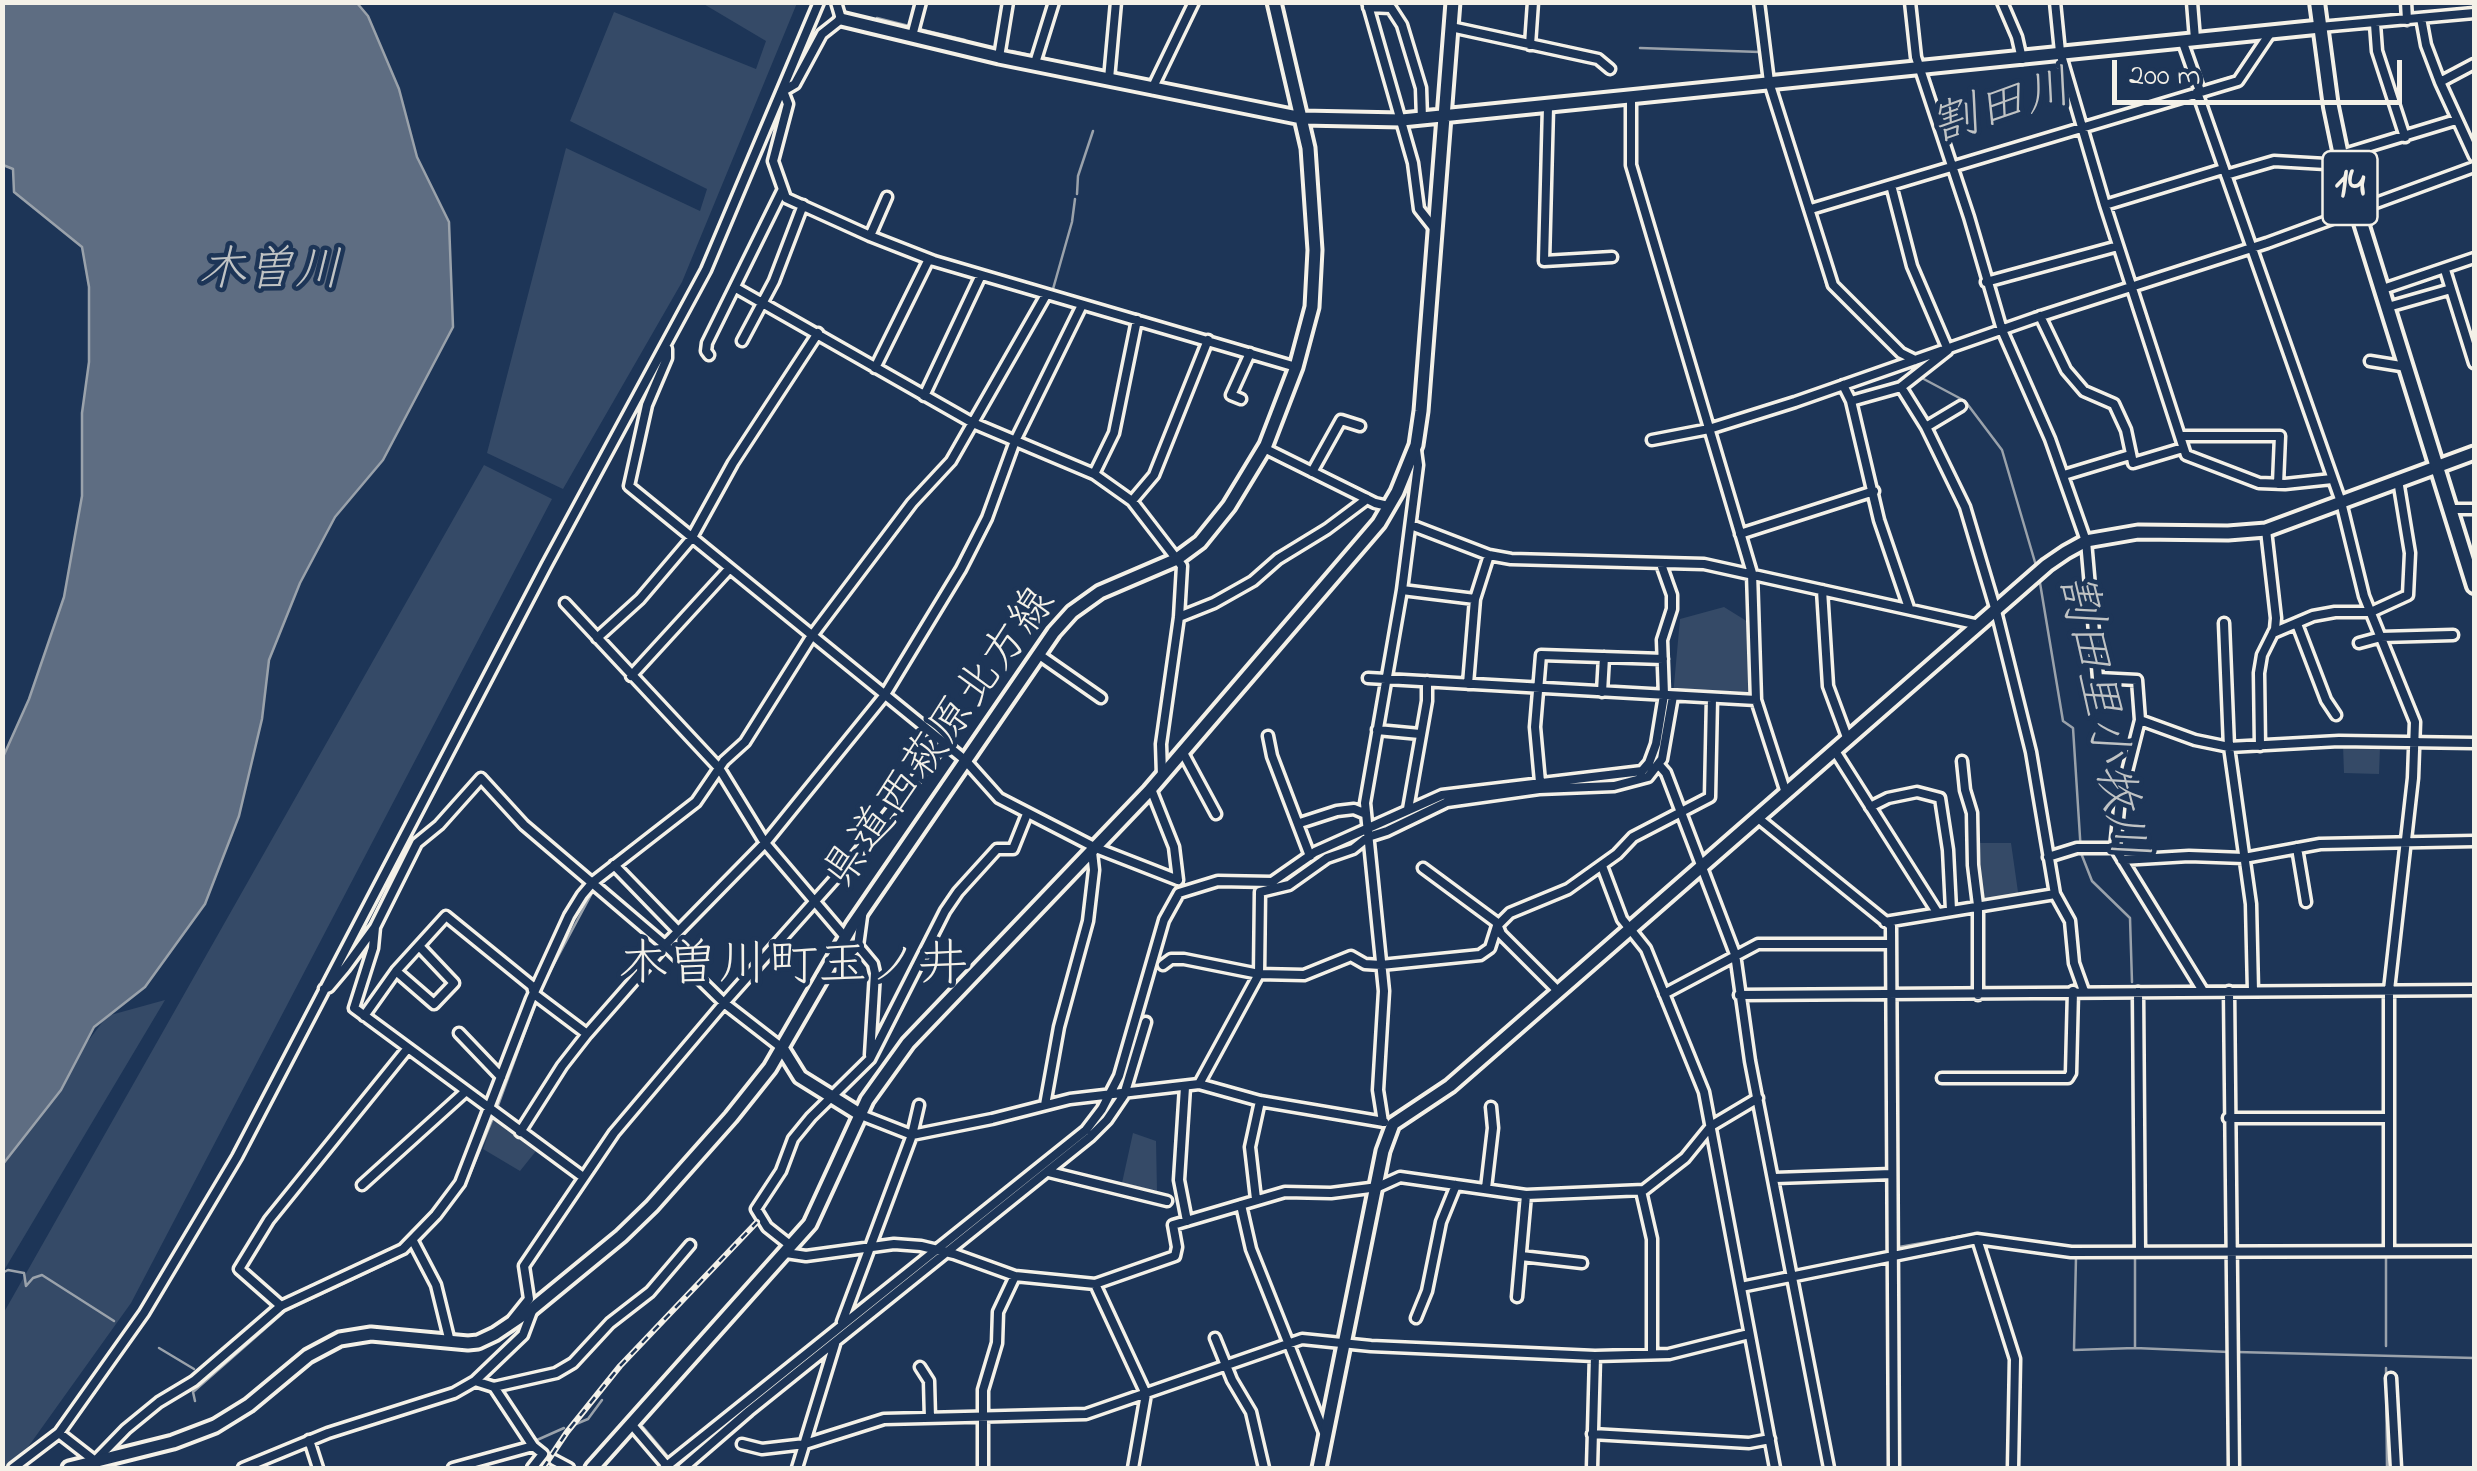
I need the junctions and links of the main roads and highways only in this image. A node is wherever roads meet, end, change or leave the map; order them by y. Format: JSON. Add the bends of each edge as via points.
{"nodes":[{"id":1,"x":2317,"y":2,"type":"edge"},
{"id":2,"x":2474,"y":586,"type":"edge"}],
"edges":[{"from":1,"to":2,"type":"main road","number":"14","via":[[2342,160]]}]}
